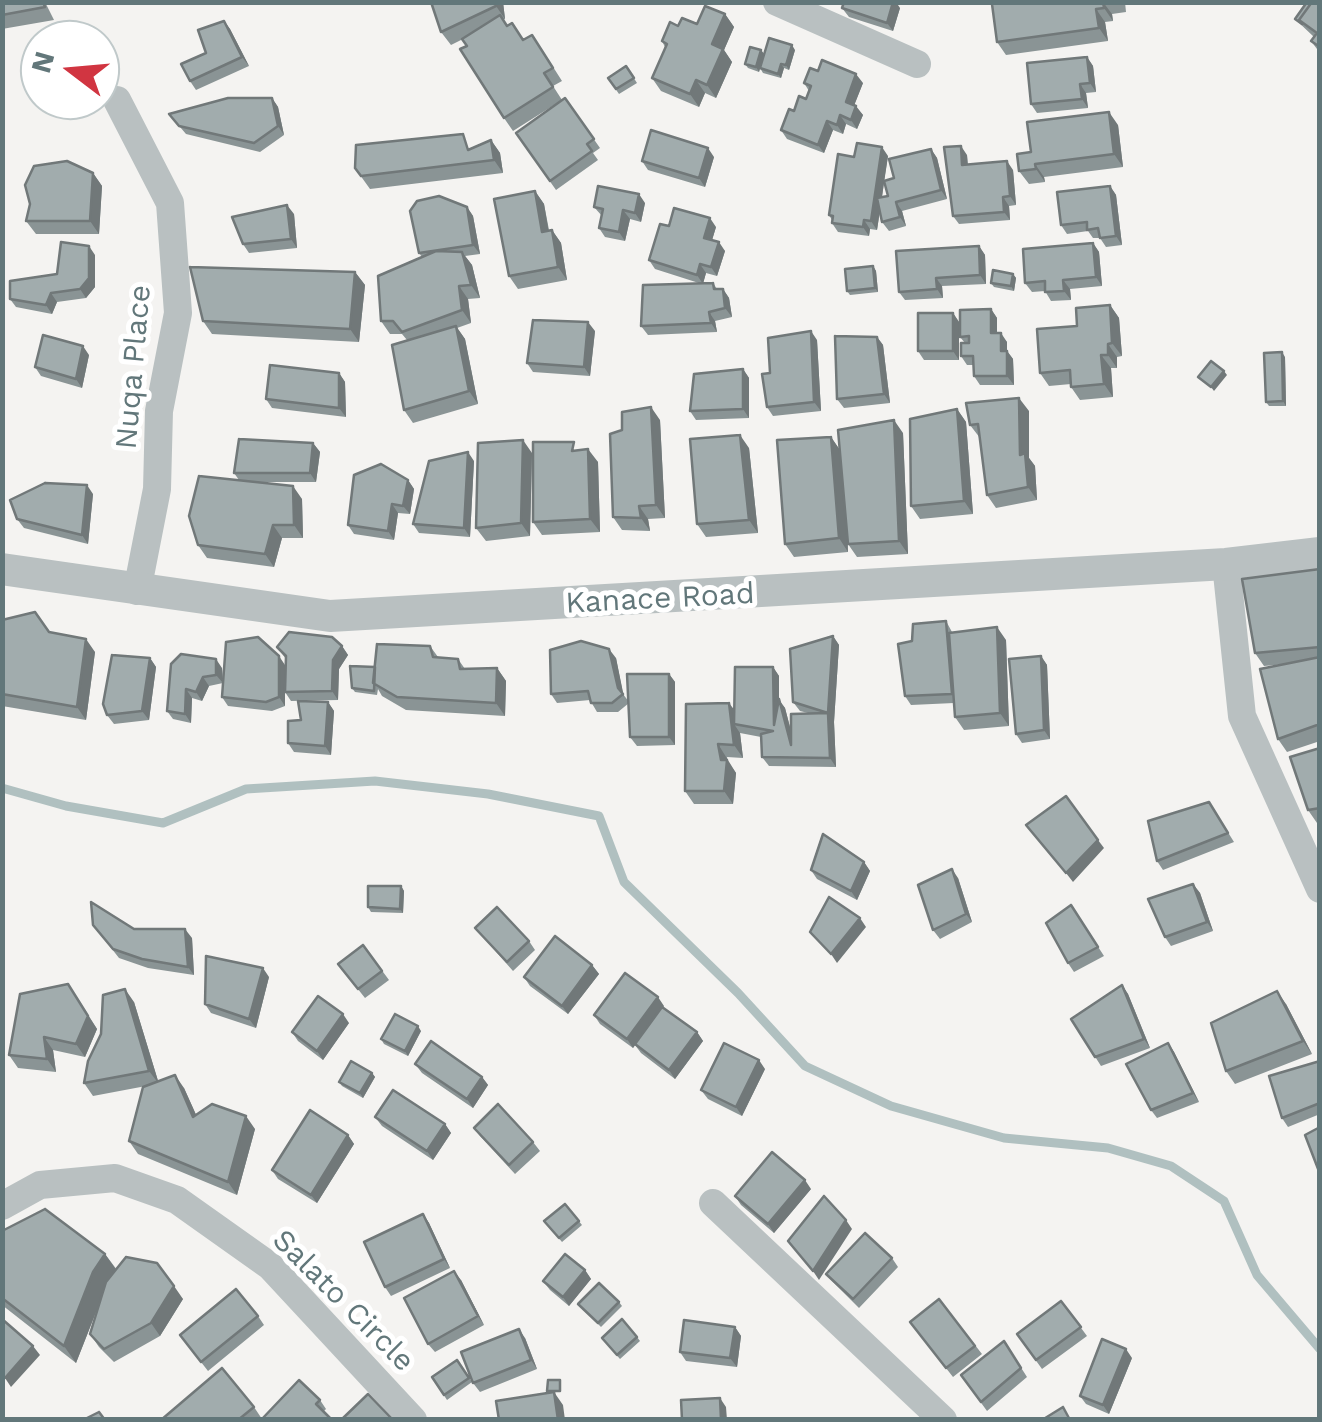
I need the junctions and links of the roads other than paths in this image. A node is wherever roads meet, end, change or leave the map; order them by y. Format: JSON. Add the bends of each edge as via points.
{"nodes":[{"id":1,"x":776,"y":2,"type":"edge"},
{"id":2,"x":917,"y":64,"type":"dead end"},
{"id":3,"x":120,"y":106,"type":"edge"},
{"id":4,"x":1320,"y":554,"type":"edge"},
{"id":5,"x":1226,"y":564,"type":"junction"},
{"id":6,"x":2,"y":569,"type":"edge"},
{"id":7,"x":137,"y":591,"type":"junction"},
{"id":8,"x":1320,"y":889,"type":"edge"},
{"id":9,"x":713,"y":1203,"type":"dead end"},
{"id":10,"x":2,"y":1206,"type":"edge"},
{"id":11,"x":413,"y":1420,"type":"edge"},
{"id":12,"x":943,"y":1420,"type":"edge"}],
"edges":[{"from":1,"to":2,"type":"street"},
{"from":3,"to":7,"type":"street","name":"Nuqa Place","via":[[170,203],[178,313]]},
{"from":4,"to":5,"type":"street","name":"Kanace Road"},
{"from":5,"to":7,"type":"street","name":"Kanace Road","via":[[330,616]]},
{"from":5,"to":8,"type":"street","via":[[1242,716]]},
{"from":6,"to":7,"type":"street","name":"Kanace Road"},
{"from":9,"to":12,"type":"street"},
{"from":10,"to":11,"type":"street","name":"Salato Circle","via":[[40,1185],[115,1178],[177,1200],[270,1266]]}]}
